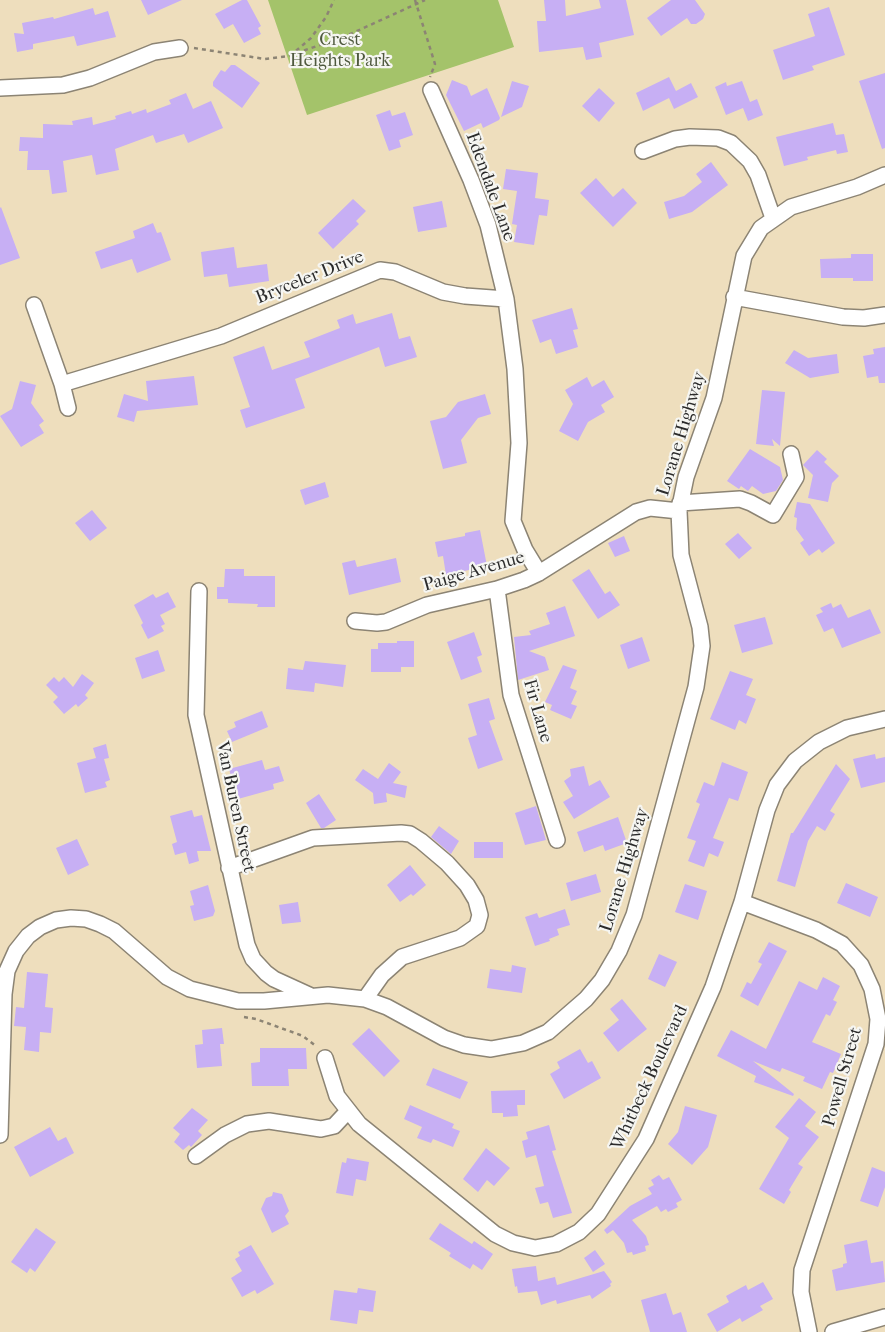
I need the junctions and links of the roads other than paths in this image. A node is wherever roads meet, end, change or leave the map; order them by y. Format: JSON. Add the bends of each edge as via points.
{"nodes":[{"id":1,"x":180,"y":48,"type":"road end"},
{"id":2,"x":0,"y":88,"type":"edge"},
{"id":3,"x":431,"y":90,"type":"road end"},
{"id":4,"x":643,"y":151,"type":"dead end"},
{"id":5,"x":885,"y":175,"type":"edge"},
{"id":6,"x":773,"y":218,"type":"junction"},
{"id":7,"x":734,"y":297,"type":"junction"},
{"id":8,"x":506,"y":299,"type":"junction"},
{"id":9,"x":34,"y":305,"type":"dead end"},
{"id":10,"x":885,"y":316,"type":"edge"},
{"id":11,"x":62,"y":384,"type":"junction"},
{"id":12,"x":68,"y":408,"type":"dead end"},
{"id":13,"x":790,"y":454,"type":"dead end"},
{"id":14,"x":680,"y":507,"type":"junction"},
{"id":15,"x":539,"y":573,"type":"junction"},
{"id":16,"x":497,"y":589,"type":"junction"},
{"id":17,"x":199,"y":591,"type":"dead end"},
{"id":18,"x":355,"y":621,"type":"dead end"},
{"id":19,"x":885,"y":718,"type":"edge"},
{"id":20,"x":557,"y":840,"type":"dead end"},
{"id":21,"x":229,"y":868,"type":"junction"},
{"id":22,"x":742,"y":902,"type":"junction"},
{"id":23,"x":310,"y":996,"type":"junction"},
{"id":24,"x":365,"y":999,"type":"junction"},
{"id":25,"x":325,"y":1058,"type":"road end"},
{"id":26,"x":348,"y":1111,"type":"junction"},
{"id":27,"x":0,"y":1135,"type":"edge"},
{"id":28,"x":196,"y":1156,"type":"dead end"},
{"id":29,"x":885,"y":1317,"type":"edge"},
{"id":30,"x":809,"y":1332,"type":"edge"},
{"id":31,"x":833,"y":1332,"type":"edge"}],
"edges":[{"from":1,"to":2,"type":"street","via":[[154,52],[90,78],[63,85]]},
{"from":3,"to":8,"type":"street","name":"Edendale Lane","via":[[485,216]]},
{"from":4,"to":6,"type":"street","via":[[690,136],[718,138],[731,144],[750,161],[758,175]]},
{"from":5,"to":6,"type":"street","name":"Lorane Highway","via":[[791,207]]},
{"from":6,"to":7,"type":"street","name":"Lorane Highway","via":[[751,242],[744,256]]},
{"from":7,"to":10,"type":"street","via":[[843,317]]},
{"from":7,"to":14,"type":"street","name":"Lorane Highway","via":[[724,361],[686,477]]},
{"from":8,"to":11,"type":"street","name":"Bryceler Drive","via":[[443,292],[395,272],[380,270],[221,336]]},
{"from":8,"to":15,"type":"street","via":[[515,369],[519,443],[512,521]]},
{"from":9,"to":11,"type":"street"},
{"from":11,"to":12,"type":"street"},
{"from":13,"to":14,"type":"street","name":"Paige Avenue","via":[[796,477],[773,515],[740,499]]},
{"from":14,"to":15,"type":"street","name":"Paige Avenue","via":[[636,512]]},
{"from":14,"to":24,"type":"street","name":"Lorane Highway","via":[[681,555],[700,627],[700,667],[634,915],[602,980],[586,1000],[548,1032],[523,1043],[491,1050],[444,1038],[387,1007]]},
{"from":15,"to":16,"type":"street","name":"Paige Avenue"},
{"from":16,"to":18,"type":"street","name":"Paige Avenue","via":[[427,605],[386,622]]},
{"from":16,"to":20,"type":"street","name":"Fir Lane","via":[[511,695]]},
{"from":17,"to":21,"type":"street","name":"Van Buren Street","via":[[196,715]]},
{"from":19,"to":22,"type":"street","name":"Whitbeck Boulevard","via":[[847,728],[819,742],[795,761],[777,784]]},
{"from":21,"to":23,"type":"street","name":"Van Buren Street","via":[[253,959],[274,979]]},
{"from":21,"to":24,"type":"street","via":[[313,838],[401,833],[410,834],[447,863],[467,885],[478,907],[479,921],[473,930],[460,938],[402,957],[382,975]]},
{"from":22,"to":26,"type":"street","name":"Whitbeck Boulevard","via":[[713,987],[646,1139],[598,1214],[568,1239],[535,1248],[504,1239],[359,1124]]},
{"from":22,"to":30,"type":"street","name":"Powell Street","via":[[816,930],[842,944],[861,965],[872,989],[878,1019],[876,1044],[802,1270],[801,1292]]},
{"from":23,"to":24,"type":"street","name":"Lorane Highway","via":[[341,994]]},
{"from":23,"to":27,"type":"street","name":"Lorane Highway","via":[[258,1002],[227,1000],[190,989],[167,977],[114,931],[100,924],[71,918],[40,926],[16,951],[7,971]]},
{"from":25,"to":26,"type":"street","name":"Whitbeck Boulevard","via":[[337,1096]]},
{"from":26,"to":28,"type":"street","via":[[334,1126],[321,1129],[269,1122],[247,1124]]},
{"from":29,"to":31,"type":"street"}]}
